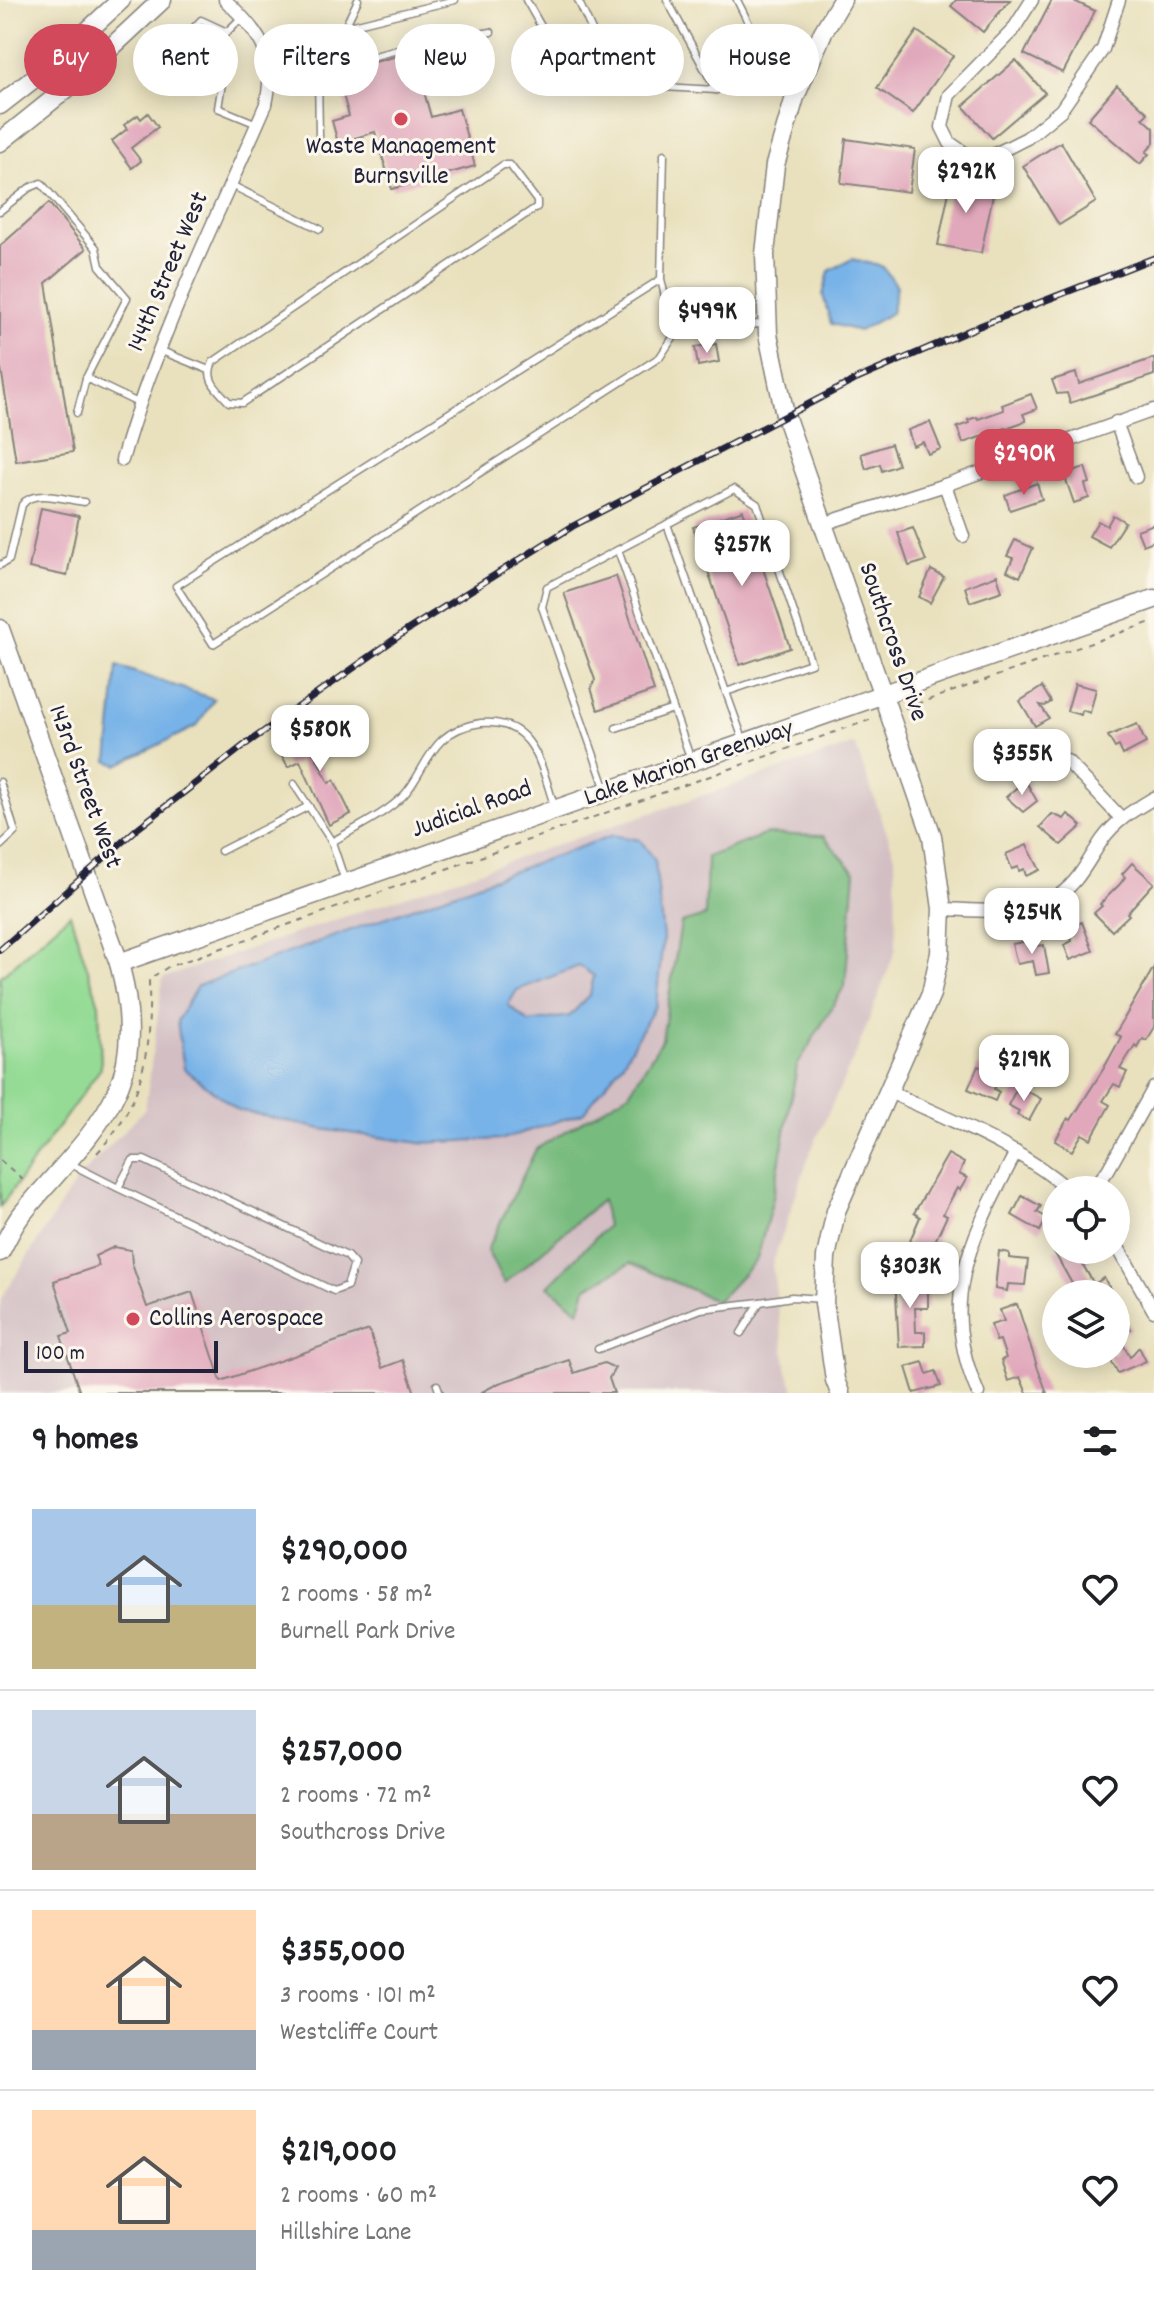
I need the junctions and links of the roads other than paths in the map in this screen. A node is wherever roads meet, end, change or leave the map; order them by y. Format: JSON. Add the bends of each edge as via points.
{"nodes":[{"id":1,"x":121,"y":0,"type":"edge"},
{"id":2,"x":162,"y":0,"type":"edge"},
{"id":3,"x":225,"y":0,"type":"edge"},
{"id":4,"x":358,"y":0,"type":"edge"},
{"id":5,"x":455,"y":0,"type":"edge"},
{"id":6,"x":526,"y":0,"type":"edge"},
{"id":7,"x":578,"y":0,"type":"edge"},
{"id":8,"x":667,"y":0,"type":"edge"},
{"id":9,"x":737,"y":0,"type":"edge"},
{"id":10,"x":842,"y":0,"type":"edge"},
{"id":11,"x":1032,"y":0,"type":"edge"},
{"id":12,"x":1119,"y":0,"type":"edge"},
{"id":13,"x":243,"y":16,"type":"junction"},
{"id":14,"x":235,"y":24,"type":"edge"},
{"id":15,"x":346,"y":24,"type":"edge"},
{"id":16,"x":357,"y":24,"type":"edge"},
{"id":17,"x":540,"y":24,"type":"edge"},
{"id":18,"x":589,"y":24,"type":"edge"},
{"id":19,"x":749,"y":24,"type":"edge"},
{"id":20,"x":254,"y":28,"type":"edge"},
{"id":21,"x":700,"y":61,"type":"edge"},
{"id":22,"x":220,"y":96,"type":"edge"},
{"id":23,"x":268,"y":96,"type":"edge"},
{"id":24,"x":318,"y":96,"type":"edge"},
{"id":25,"x":0,"y":105,"type":"edge"},
{"id":26,"x":257,"y":124,"type":"junction"},
{"id":27,"x":319,"y":137,"type":"dead end"},
{"id":28,"x":0,"y":142,"type":"edge"},
{"id":29,"x":664,"y":154,"type":"dead end"},
{"id":30,"x":231,"y":185,"type":"junction"},
{"id":31,"x":0,"y":211,"type":"edge"},
{"id":32,"x":320,"y":229,"type":"dead end"},
{"id":33,"x":661,"y":279,"type":"junction"},
{"id":34,"x":768,"y":323,"type":"junction"},
{"id":35,"x":674,"y":336,"type":"junction"},
{"id":36,"x":159,"y":350,"type":"junction"},
{"id":37,"x":209,"y":370,"type":"junction"},
{"id":38,"x":86,"y":378,"type":"junction"},
{"id":39,"x":138,"y":403,"type":"junction"},
{"id":40,"x":1154,"y":410,"type":"edge"},
{"id":41,"x":77,"y":413,"type":"dead end"},
{"id":42,"x":1116,"y":422,"type":"junction"},
{"id":43,"x":122,"y":460,"type":"dead end"},
{"id":44,"x":1136,"y":477,"type":"dead end"},
{"id":45,"x":945,"y":485,"type":"junction"},
{"id":46,"x":84,"y":502,"type":"dead end"},
{"id":47,"x":667,"y":524,"type":"junction"},
{"id":48,"x":823,"y":524,"type":"junction"},
{"id":49,"x":963,"y":536,"type":"dead end"},
{"id":50,"x":618,"y":550,"type":"junction"},
{"id":51,"x":0,"y":565,"type":"edge"},
{"id":52,"x":1154,"y":599,"type":"edge"},
{"id":53,"x":0,"y":629,"type":"edge"},
{"id":54,"x":6,"y":664,"type":"edge"},
{"id":55,"x":726,"y":692,"type":"junction"},
{"id":56,"x":883,"y":693,"type":"junction"},
{"id":57,"x":673,"y":709,"type":"junction"},
{"id":58,"x":616,"y":728,"type":"dead end"},
{"id":59,"x":744,"y":742,"type":"junction"},
{"id":60,"x":691,"y":760,"type":"junction"},
{"id":61,"x":1067,"y":761,"type":"dead end"},
{"id":62,"x":0,"y":782,"type":"edge"},
{"id":63,"x":294,"y":784,"type":"dead end"},
{"id":64,"x":606,"y":791,"type":"junction"},
{"id":65,"x":1154,"y":798,"type":"edge"},
{"id":66,"x":309,"y":806,"type":"junction"},
{"id":67,"x":556,"y":808,"type":"junction"},
{"id":68,"x":1121,"y":818,"type":"junction"},
{"id":69,"x":332,"y":842,"type":"junction"},
{"id":70,"x":0,"y":846,"type":"edge"},
{"id":71,"x":221,"y":851,"type":"dead end"},
{"id":72,"x":346,"y":883,"type":"junction"},
{"id":73,"x":942,"y":909,"type":"junction"},
{"id":74,"x":119,"y":963,"type":"junction"},
{"id":75,"x":1154,"y":1088,"type":"edge"},
{"id":76,"x":890,"y":1092,"type":"junction"},
{"id":77,"x":1016,"y":1152,"type":"junction"},
{"id":78,"x":66,"y":1161,"type":"junction"},
{"id":79,"x":1053,"y":1176,"type":"edge"},
{"id":80,"x":1103,"y":1176,"type":"edge"},
{"id":81,"x":118,"y":1188,"type":"junction"},
{"id":82,"x":0,"y":1252,"type":"edge"},
{"id":83,"x":1127,"y":1264,"type":"edge"},
{"id":84,"x":824,"y":1299,"type":"junction"},
{"id":85,"x":760,"y":1302,"type":"junction"},
{"id":86,"x":1154,"y":1311,"type":"edge"},
{"id":87,"x":741,"y":1333,"type":"dead end"},
{"id":88,"x":598,"y":1349,"type":"dead end"},
{"id":89,"x":437,"y":1385,"type":"dead end"},
{"id":90,"x":440,"y":1393,"type":"edge"},
{"id":91,"x":840,"y":1393,"type":"edge"},
{"id":92,"x":978,"y":1393,"type":"edge"}],
"edges":[{"from":1,"to":25,"type":"street"},
{"from":2,"to":28,"type":"street"},
{"from":3,"to":13,"type":"street"},
{"from":4,"to":15,"type":"lane"},
{"from":5,"to":16,"type":"lane"},
{"from":6,"to":17,"type":"lane"},
{"from":7,"to":18,"type":"lane"},
{"from":8,"to":21,"type":"lane"},
{"from":9,"to":19,"type":"lane"},
{"from":10,"to":34,"type":"street","name":"Southcross Drive","via":[[795,97],[775,165],[765,254]]},
{"from":11,"to":12,"type":"street","via":[[1013,30],[949,95],[942,127],[950,143],[970,157],[987,158],[1027,138],[1061,110],[1103,49]]},
{"from":13,"to":14,"type":"lane"},
{"from":13,"to":20,"type":"street"},
{"from":22,"to":26,"type":"lane","via":[[218,108]]},
{"from":23,"to":26,"type":"street","name":"144th Street West"},
{"from":24,"to":27,"type":"lane"},
{"from":26,"to":30,"type":"street","name":"144th Street West"},
{"from":29,"to":33,"type":"lane"},
{"from":30,"to":32,"type":"lane"},
{"from":30,"to":36,"type":"street","name":"144th Street West"},
{"from":31,"to":38,"type":"lane","via":[[41,183],[96,248],[100,266],[127,298]]},
{"from":33,"to":35,"type":"lane"},
{"from":33,"to":35,"type":"lane","via":[[176,586],[213,644],[660,357]]},
{"from":34,"to":35,"type":"lane"},
{"from":34,"to":48,"type":"street","name":"Southcross Drive","via":[[785,415]]},
{"from":36,"to":37,"type":"lane"},
{"from":36,"to":39,"type":"street","name":"144th Street West"},
{"from":37,"to":37,"type":"lane","via":[[213,362],[503,165],[510,165],[537,201],[537,207],[242,403],[229,402],[210,380]]},
{"from":38,"to":39,"type":"lane"},
{"from":38,"to":41,"type":"lane"},
{"from":39,"to":43,"type":"street","name":"144th Street West"},
{"from":40,"to":42,"type":"street"},
{"from":42,"to":44,"type":"street"},
{"from":42,"to":45,"type":"street"},
{"from":45,"to":48,"type":"street"},
{"from":45,"to":49,"type":"street"},
{"from":46,"to":51,"type":"lane","via":[[27,498],[9,560]]},
{"from":47,"to":50,"type":"lane"},
{"from":47,"to":55,"type":"lane"},
{"from":47,"to":55,"type":"lane","via":[[734,489],[757,504],[811,663]]},
{"from":48,"to":56,"type":"street","name":"Southcross Drive"},
{"from":50,"to":57,"type":"lane"},
{"from":50,"to":64,"type":"lane","via":[[547,587],[542,607]]},
{"from":52,"to":56,"type":"street","name":"Judicial Road"},
{"from":53,"to":54,"type":"street","name":"143rd Street West"},
{"from":54,"to":74,"type":"street","name":"143rd Street West"},
{"from":55,"to":59,"type":"lane"},
{"from":56,"to":59,"type":"street","name":"Judicial Road"},
{"from":56,"to":73,"type":"street","name":"Southcross Drive","via":[[932,836]]},
{"from":57,"to":58,"type":"lane"},
{"from":57,"to":60,"type":"lane"},
{"from":59,"to":60,"type":"street","name":"Judicial Road"},
{"from":60,"to":64,"type":"street","name":"Judicial Road"},
{"from":61,"to":68,"type":"street"},
{"from":62,"to":70,"type":"lane","via":[[15,832]]},
{"from":63,"to":66,"type":"lane"},
{"from":64,"to":67,"type":"street","name":"Judicial Road"},
{"from":65,"to":68,"type":"street"},
{"from":66,"to":69,"type":"lane"},
{"from":66,"to":71,"type":"lane"},
{"from":67,"to":69,"type":"lane","via":[[526,737],[502,724],[471,724],[444,738],[396,802]]},
{"from":67,"to":72,"type":"street","name":"Judicial Road"},
{"from":68,"to":73,"type":"street","via":[[1078,879],[1051,900],[1016,910]]},
{"from":69,"to":72,"type":"lane"},
{"from":72,"to":74,"type":"street","name":"Judicial Road"},
{"from":73,"to":76,"type":"street","name":"Southcross Drive","via":[[931,994]]},
{"from":74,"to":78,"type":"street","via":[[129,1008],[128,1049],[118,1090]]},
{"from":75,"to":80,"type":"street"},
{"from":76,"to":77,"type":"street"},
{"from":76,"to":84,"type":"street","name":"Southcross Drive","via":[[836,1211]]},
{"from":77,"to":79,"type":"street"},
{"from":77,"to":92,"type":"street","via":[[975,1231],[962,1273],[959,1326]]},
{"from":78,"to":81,"type":"lane"},
{"from":78,"to":82,"type":"street","via":[[19,1218]]},
{"from":81,"to":81,"type":"lane","via":[[334,1291],[347,1286],[354,1269],[347,1256],[144,1160],[129,1164]]},
{"from":83,"to":86,"type":"street"},
{"from":84,"to":85,"type":"lane"},
{"from":84,"to":91,"type":"street","name":"Southcross Drive"},
{"from":85,"to":87,"type":"lane"},
{"from":85,"to":88,"type":"lane","via":[[701,1309]]},
{"from":89,"to":90,"type":"lane"}]}
